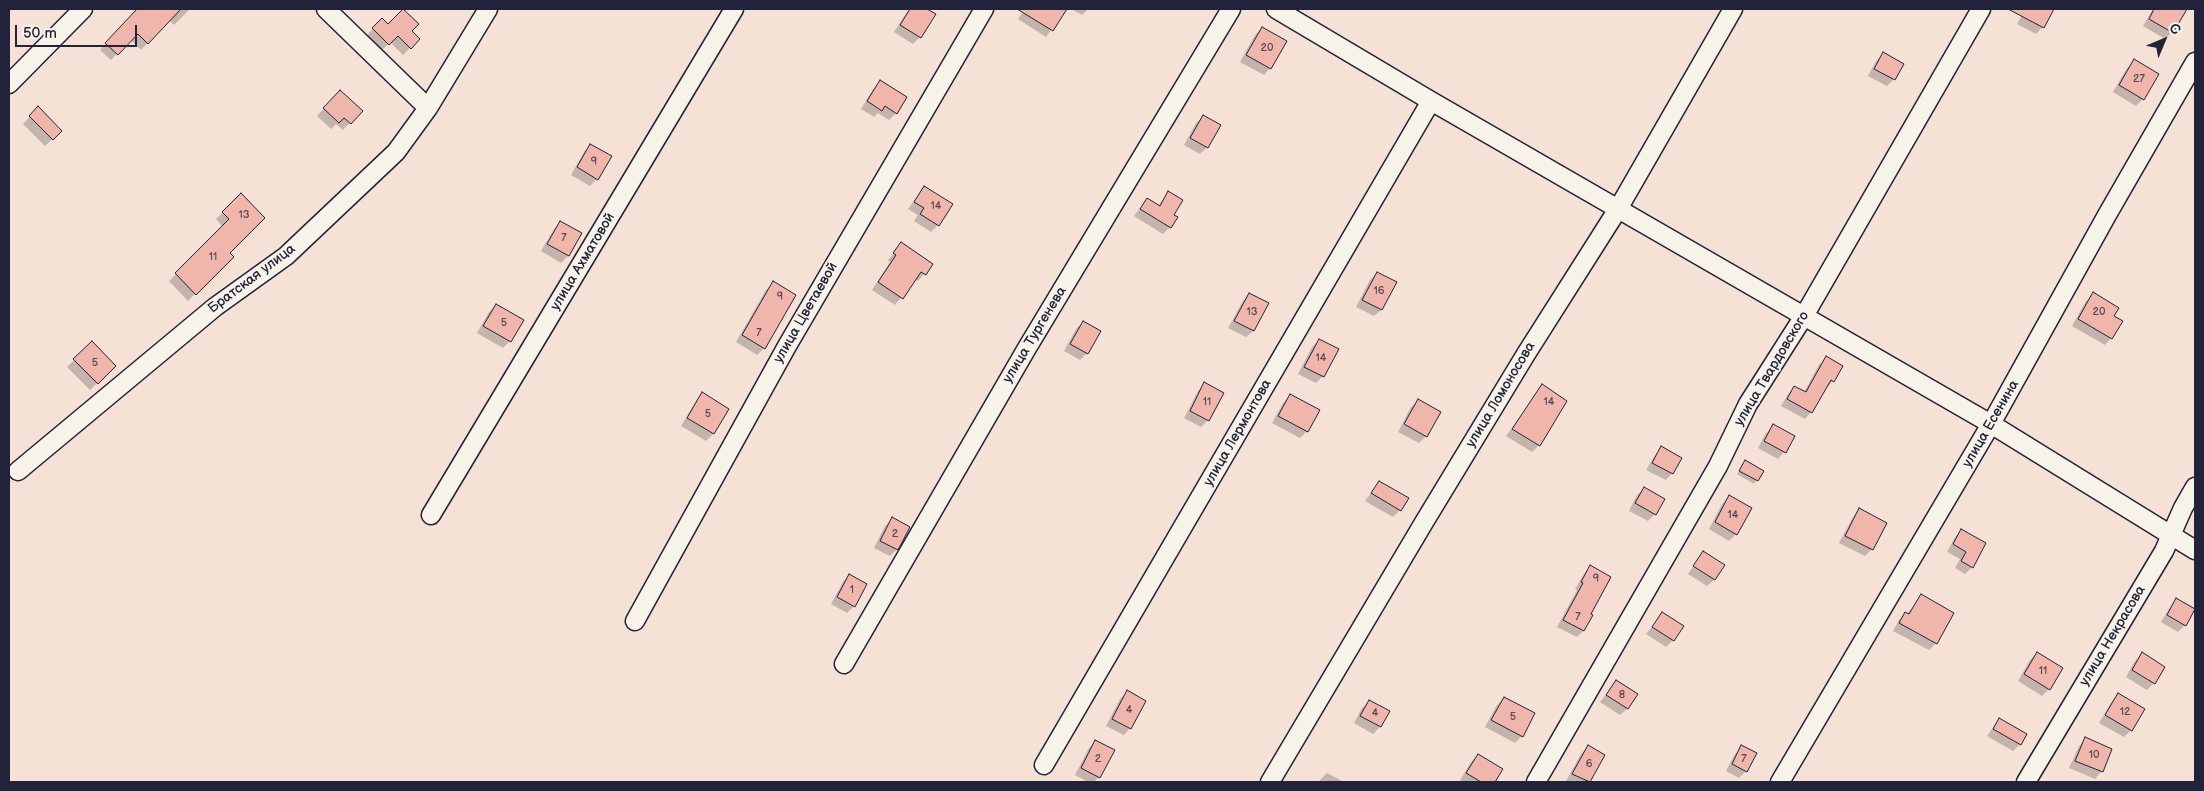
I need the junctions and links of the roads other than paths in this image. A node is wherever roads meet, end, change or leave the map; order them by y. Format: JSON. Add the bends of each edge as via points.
{"nodes":[{"id":1,"x":83,"y":9,"type":"edge"},
{"id":2,"x":326,"y":9,"type":"edge"},
{"id":3,"x":488,"y":9,"type":"edge"},
{"id":4,"x":734,"y":9,"type":"edge"},
{"id":5,"x":984,"y":9,"type":"edge"},
{"id":6,"x":1231,"y":9,"type":"edge"},
{"id":7,"x":1276,"y":9,"type":"edge"},
{"id":8,"x":1733,"y":9,"type":"edge"},
{"id":9,"x":1981,"y":9,"type":"edge"},
{"id":10,"x":2195,"y":62,"type":"edge"},
{"id":11,"x":9,"y":84,"type":"edge"},
{"id":12,"x":1431,"y":101,"type":"junction"},
{"id":13,"x":428,"y":108,"type":"junction"},
{"id":14,"x":1618,"y":209,"type":"junction"},
{"id":15,"x":1804,"y":316,"type":"junction"},
{"id":16,"x":1991,"y":424,"type":"junction"},
{"id":17,"x":18,"y":470,"type":"dead end"},
{"id":18,"x":2195,"y":487,"type":"edge"},
{"id":19,"x":431,"y":515,"type":"dead end"},
{"id":20,"x":2170,"y":536,"type":"junction"},
{"id":21,"x":2195,"y":550,"type":"edge"},
{"id":22,"x":635,"y":621,"type":"dead end"},
{"id":23,"x":844,"y":664,"type":"dead end"},
{"id":24,"x":1044,"y":765,"type":"dead end"},
{"id":25,"x":1270,"y":782,"type":"edge"},
{"id":26,"x":1536,"y":782,"type":"edge"},
{"id":27,"x":1780,"y":782,"type":"edge"},
{"id":28,"x":2026,"y":782,"type":"edge"}],
"edges":[{"from":1,"to":11,"type":"street"},
{"from":2,"to":13,"type":"street"},
{"from":3,"to":13,"type":"street","name":"Братская улица"},
{"from":4,"to":19,"type":"street","name":"улица Ахматовой"},
{"from":5,"to":22,"type":"street","name":"улица Цветаевой","via":[[787,346]]},
{"from":6,"to":23,"type":"street","name":"улица Тургенева","via":[[1027,348]]},
{"from":7,"to":12,"type":"street"},
{"from":8,"to":14,"type":"street","name":"улица Ломоносова"},
{"from":9,"to":15,"type":"street","name":"улица Твардовского"},
{"from":10,"to":16,"type":"street","name":"улица Есенина"},
{"from":12,"to":14,"type":"street"},
{"from":12,"to":24,"type":"street","name":"улица Лермонтова"},
{"from":13,"to":17,"type":"street","name":"Братская улица","via":[[396,152],[286,256],[215,307]]},
{"from":14,"to":15,"type":"street"},
{"from":14,"to":25,"type":"street","name":"улица Ломоносова","via":[[1526,354]]},
{"from":15,"to":16,"type":"street"},
{"from":15,"to":26,"type":"street","name":"улица Твардовского","via":[[1748,404],[1713,474]]},
{"from":16,"to":20,"type":"street"},
{"from":16,"to":27,"type":"street","name":"улица Есенина"},
{"from":18,"to":20,"type":"street","name":"улица Некрасова"},
{"from":20,"to":21,"type":"street"},
{"from":20,"to":28,"type":"street","name":"улица Некрасова"}]}
